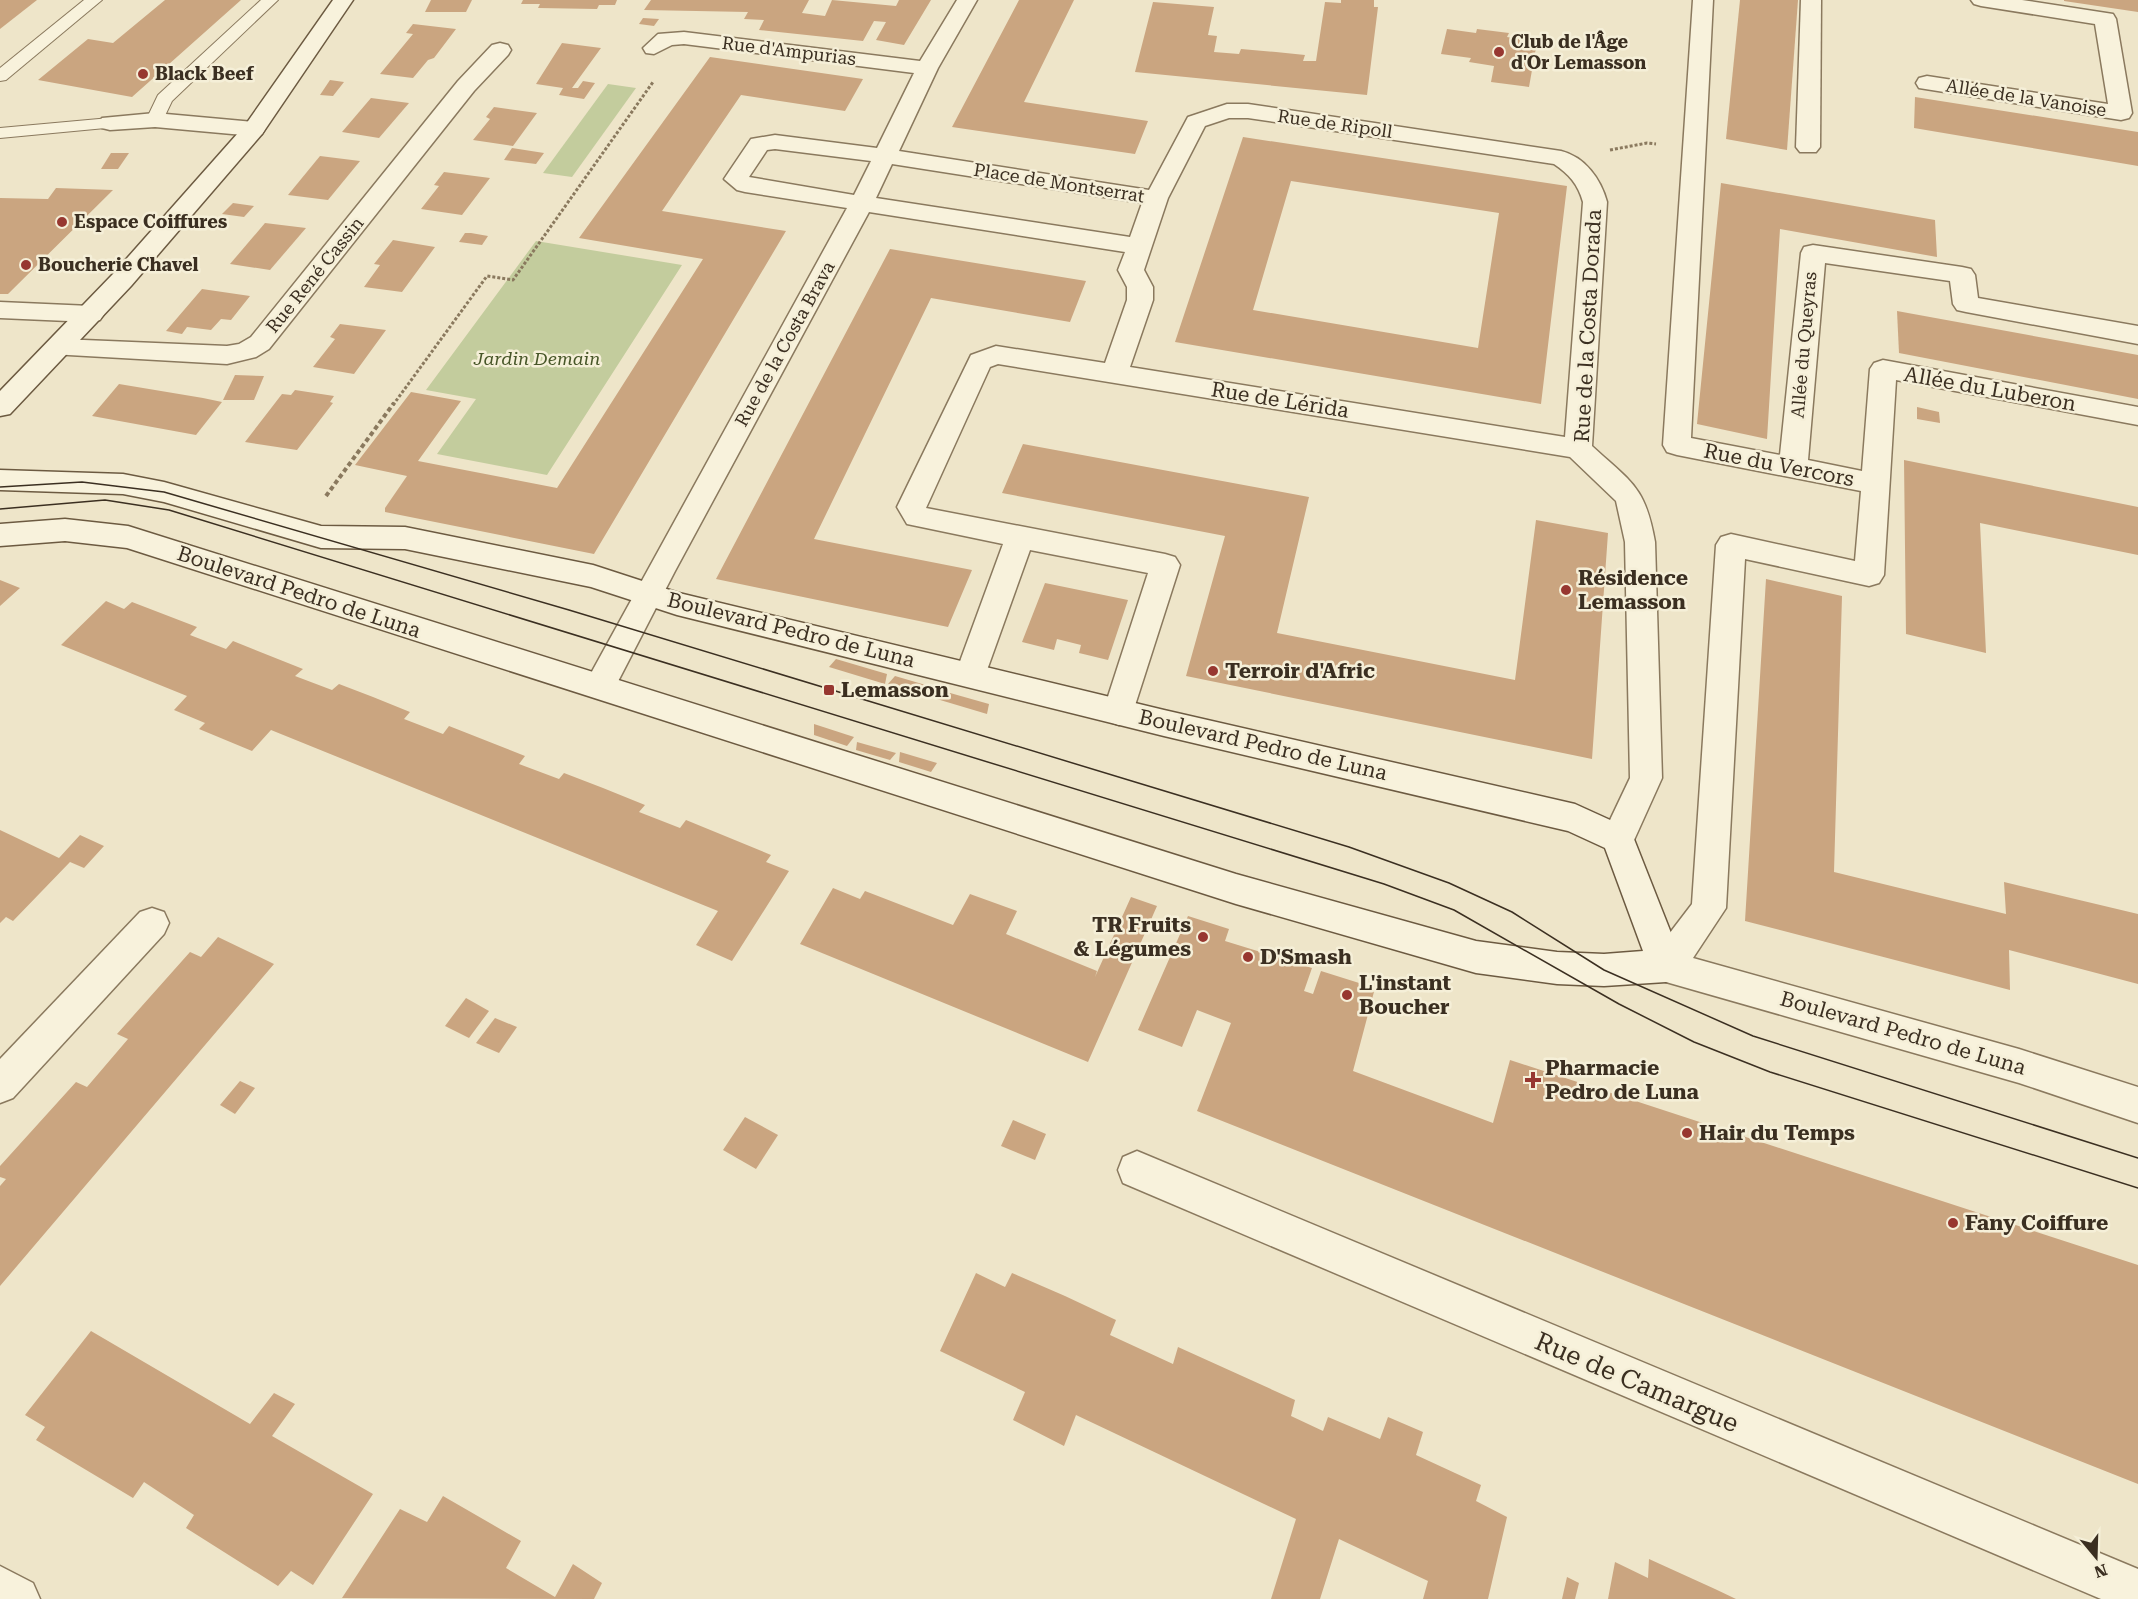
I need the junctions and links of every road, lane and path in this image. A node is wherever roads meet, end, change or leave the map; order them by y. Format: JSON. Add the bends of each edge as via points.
{"nodes":[{"id":1,"x":94,"y":0,"type":"edge"},
{"id":2,"x":270,"y":0,"type":"edge"},
{"id":3,"x":343,"y":0,"type":"edge"},
{"id":4,"x":967,"y":0,"type":"edge"},
{"id":5,"x":1703,"y":0,"type":"edge"},
{"id":6,"x":1811,"y":0,"type":"edge"},
{"id":7,"x":1981,"y":0,"type":"edge"},
{"id":8,"x":684,"y":38,"type":"junction"},
{"id":9,"x":654,"y":48,"type":"dead end"},
{"id":10,"x":500,"y":50,"type":"dead end"},
{"id":11,"x":927,"y":68,"type":"junction"},
{"id":12,"x":0,"y":76,"type":"edge"},
{"id":13,"x":1927,"y":83,"type":"dead end"},
{"id":14,"x":155,"y":120,"type":"junction"},
{"id":15,"x":110,"y":123,"type":"joint"},
{"id":16,"x":254,"y":129,"type":"junction"},
{"id":17,"x":0,"y":133,"type":"edge"},
{"id":18,"x":1808,"y":147,"type":"dead end"},
{"id":19,"x":1695,"y":152,"type":"junction"},
{"id":20,"x":885,"y":156,"type":"junction"},
{"id":21,"x":1566,"y":161,"type":"junction"},
{"id":22,"x":1156,"y":198,"type":"junction"},
{"id":23,"x":863,"y":201,"type":"junction"},
{"id":24,"x":1139,"y":246,"type":"junction"},
{"id":25,"x":0,"y":310,"type":"edge"},
{"id":26,"x":91,"y":314,"type":"junction"},
{"id":27,"x":2138,"y":335,"type":"edge"},
{"id":28,"x":60,"y":348,"type":"junction"},
{"id":29,"x":1115,"y":373,"type":"junction"},
{"id":30,"x":0,"y":407,"type":"edge"},
{"id":31,"x":2138,"y":416,"type":"edge"},
{"id":32,"x":1578,"y":449,"type":"junction"},
{"id":33,"x":1793,"y":469,"type":"junction"},
{"id":34,"x":0,"y":480,"type":"edge"},
{"id":35,"x":1874,"y":483,"type":"junction"},
{"id":36,"x":302,"y":532,"type":"junction"},
{"id":37,"x":0,"y":535,"type":"edge"},
{"id":38,"x":1020,"y":538,"type":"junction"},
{"id":39,"x":649,"y":594,"type":"junction"},
{"id":40,"x":971,"y":675,"type":"junction"},
{"id":41,"x":600,"y":686,"type":"junction"},
{"id":42,"x":1119,"y":712,"type":"junction"},
{"id":43,"x":1618,"y":839,"type":"junction"},
{"id":44,"x":152,"y":923,"type":"dead end"},
{"id":45,"x":1666,"y":966,"type":"junction"},
{"id":46,"x":0,"y":1085,"type":"edge"},
{"id":47,"x":2138,"y":1105,"type":"edge"},
{"id":48,"x":1137,"y":1170,"type":"dead end"},
{"id":49,"x":0,"y":1588,"type":"edge"},
{"id":50,"x":2138,"y":1592,"type":"edge"},
{"id":51,"x":17,"y":1599,"type":"edge"}],
"edges":[{"from":1,"to":12,"type":"lane"},
{"from":2,"to":14,"type":"lane","via":[[164,99]]},
{"from":3,"to":16,"type":"street"},
{"from":4,"to":11,"type":"street","name":"Rue de la Costa Brava"},
{"from":5,"to":19,"type":"street","name":"Rue du Vercors"},
{"from":6,"to":18,"type":"street"},
{"from":7,"to":13,"type":"street","name":"Allée de la Vanoise","via":[[2104,19],[2121,113]]},
{"from":8,"to":9,"type":"street","name":"Rue d'Ampurias","via":[[666,39]]},
{"from":8,"to":11,"type":"street","name":"Rue d'Ampurias"},
{"from":8,"to":36,"type":"path","via":[[513,280],[487,276],[345,467]]},
{"from":10,"to":28,"type":"street","name":"Rue René Cassin","via":[[466,86],[261,343],[227,355]]},
{"from":11,"to":20,"type":"street","name":"Rue de la Costa Brava"},
{"from":14,"to":15,"type":"street"},
{"from":14,"to":16,"type":"street"},
{"from":15,"to":17,"type":"lane"},
{"from":16,"to":26,"type":"street"},
{"from":19,"to":21,"type":"path","via":[[1647,143]]},
{"from":19,"to":33,"type":"street","name":"Rue du Vercors","via":[[1677,445]]},
{"from":20,"to":22,"type":"street","name":"Place de Montserrat"},
{"from":20,"to":23,"type":"street","name":"Rue de la Costa Brava"},
{"from":20,"to":23,"type":"street","name":"Place de Montserrat","via":[[775,142],[759,144],[736,179],[745,184]]},
{"from":21,"to":22,"type":"street","name":"Rue de Ripoll","via":[[1248,111],[1227,111],[1196,122]]},
{"from":21,"to":32,"type":"street","name":"Rue de la Costa Dorada","via":[[1592,187],[1595,202]]},
{"from":22,"to":24,"type":"street","name":"Place de Montserrat"},
{"from":23,"to":24,"type":"street"},
{"from":23,"to":39,"type":"street","name":"Rue de la Costa Brava"},
{"from":24,"to":29,"type":"street","via":[[1131,270],[1140,287],[1140,300]]},
{"from":25,"to":26,"type":"street"},
{"from":26,"to":28,"type":"street"},
{"from":27,"to":33,"type":"street","name":"Allée du Queyras","via":[[1966,304],[1962,275],[1813,253]]},
{"from":28,"to":30,"type":"street"},
{"from":29,"to":32,"type":"street","name":"Rue de Lérida"},
{"from":29,"to":38,"type":"street","name":"Rue de Lérida","via":[[996,355],[980,361],[911,507],[918,517]]},
{"from":31,"to":35,"type":"street","name":"Allée du Luberon","via":[[1883,369]]},
{"from":32,"to":43,"type":"street","name":"Rue de la Costa Dorada","via":[[1628,495],[1640,542],[1647,778]]},
{"from":33,"to":35,"type":"street","name":"Rue du Vercors"},
{"from":34,"to":36,"type":"street","name":"Boulevard Pedro de Luna","via":[[123,484]]},
{"from":35,"to":45,"type":"street","name":"Rue du Vercors","via":[[1869,575],[1731,545],[1709,909]]},
{"from":36,"to":39,"type":"street","name":"Boulevard Pedro de Luna","via":[[321,537],[416,540],[593,576]]},
{"from":37,"to":41,"type":"street","name":"Boulevard Pedro de Luna","via":[[65,530],[128,537]]},
{"from":38,"to":40,"type":"street"},
{"from":38,"to":42,"type":"street","via":[[1165,565]]},
{"from":39,"to":40,"type":"street","name":"Boulevard Pedro de Luna"},
{"from":39,"to":41,"type":"street","name":"Rue de la Costa Brava"},
{"from":40,"to":42,"type":"street","name":"Boulevard Pedro de Luna"},
{"from":41,"to":45,"type":"street","name":"Boulevard Pedro de Luna","via":[[1236,889],[1476,957],[1557,968]]},
{"from":42,"to":43,"type":"street","name":"Boulevard Pedro de Luna","via":[[1575,818]]},
{"from":43,"to":45,"type":"street"},
{"from":44,"to":46,"type":"street"},
{"from":45,"to":47,"type":"street","name":"Boulevard Pedro de Luna","via":[[2019,1066]]},
{"from":48,"to":50,"type":"street","name":"Rue de Camargue"},
{"from":49,"to":51,"type":"street"}]}
